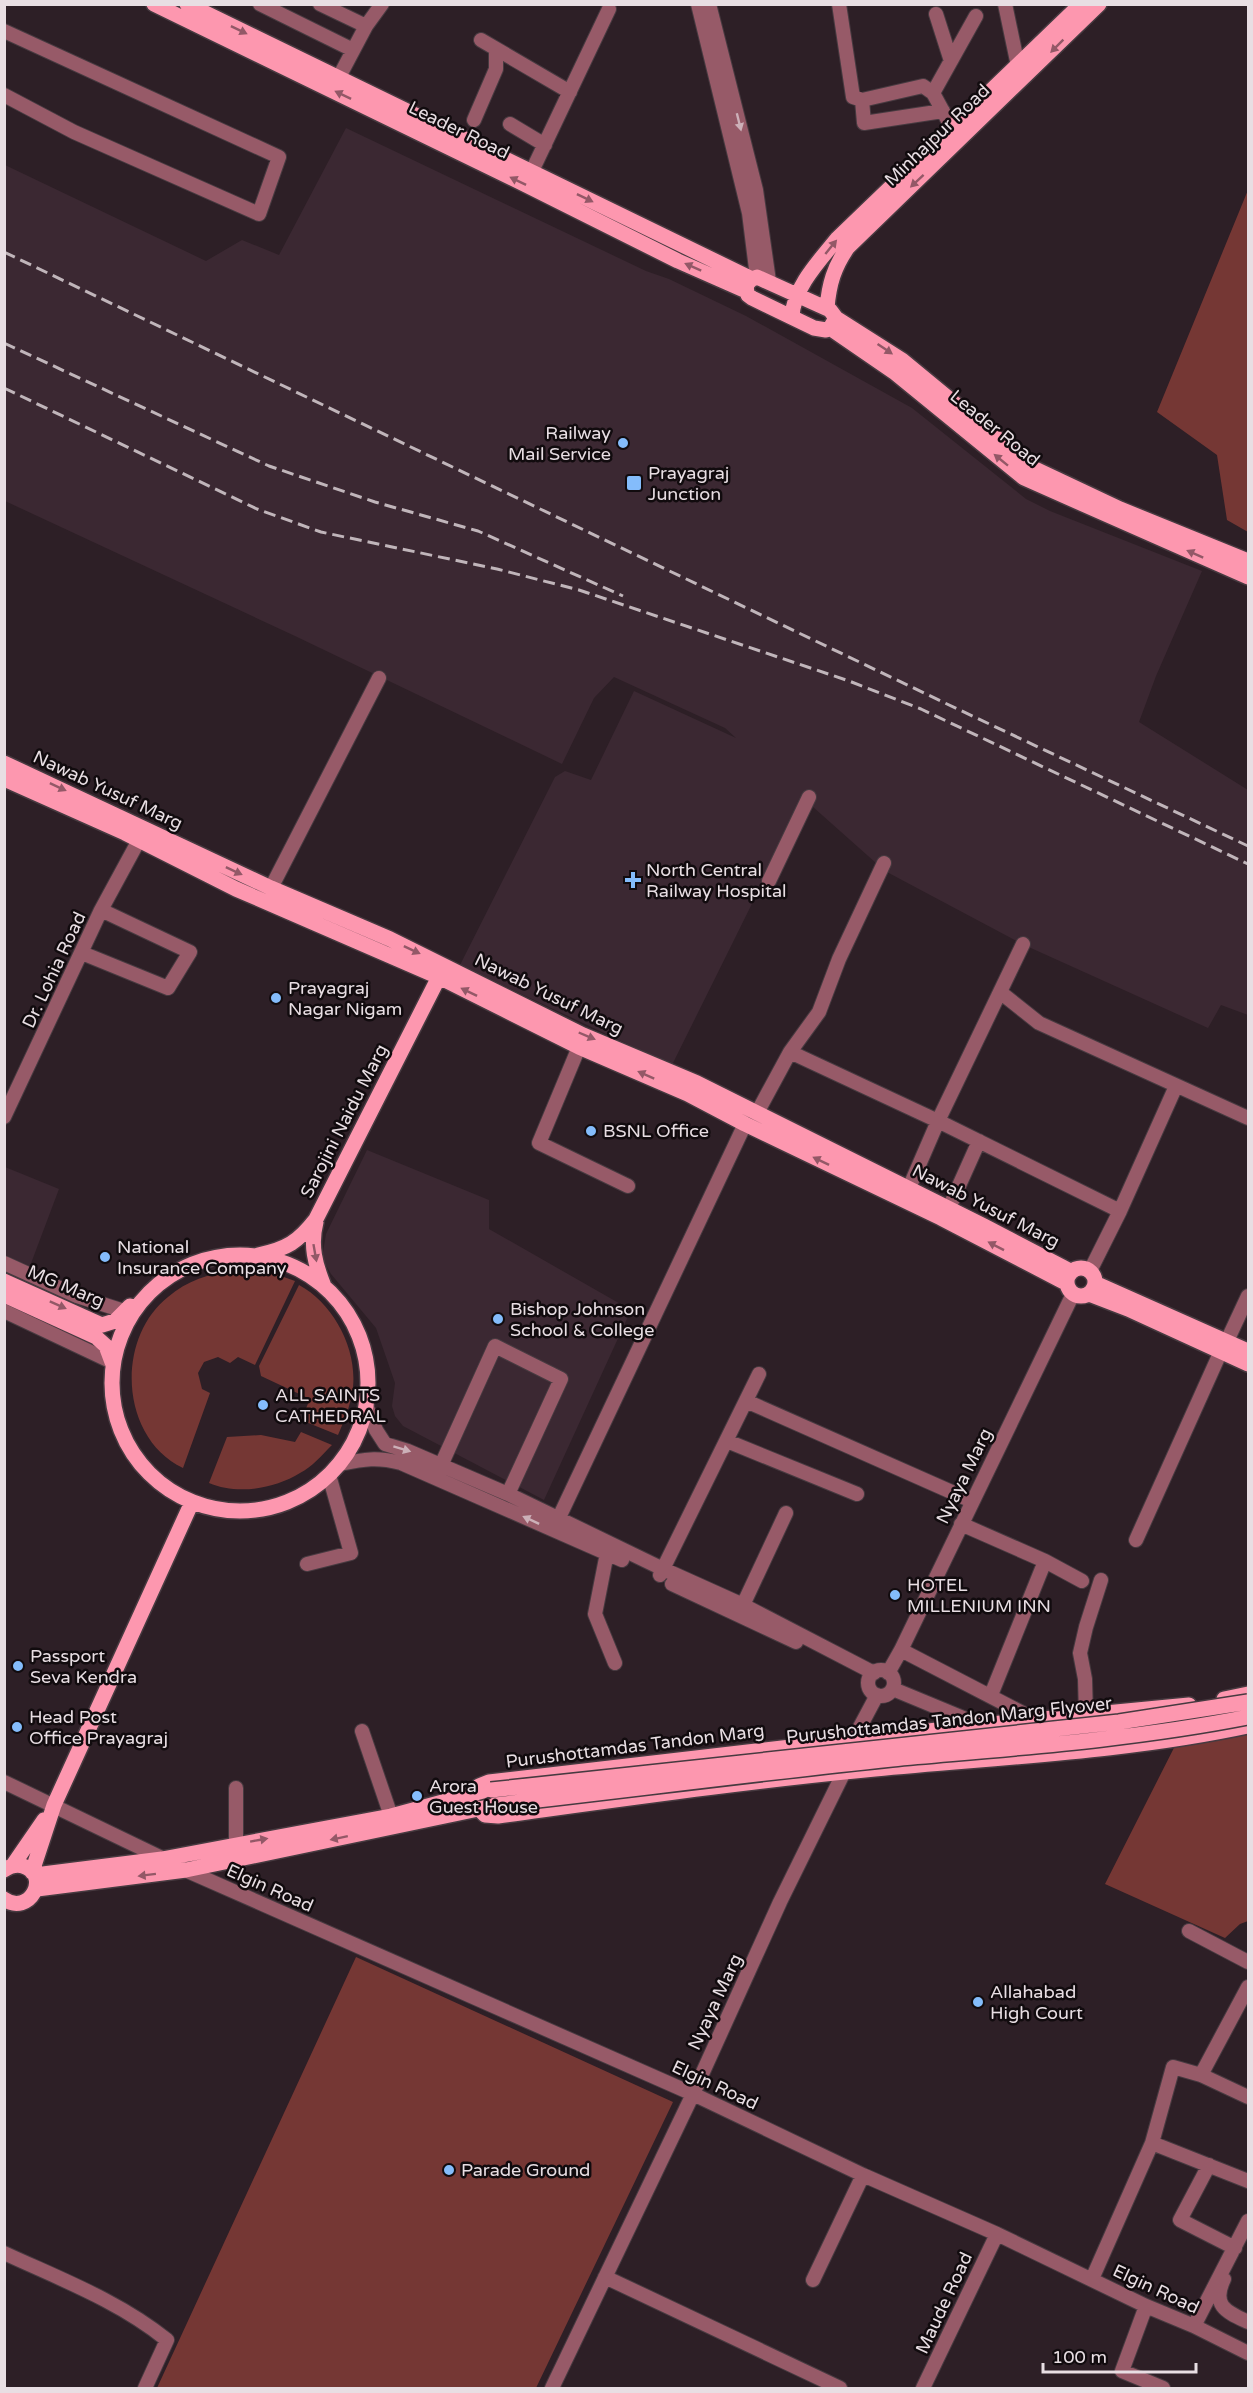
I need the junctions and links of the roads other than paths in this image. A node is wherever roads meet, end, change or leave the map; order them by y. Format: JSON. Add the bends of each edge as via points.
{"nodes":[{"id":1,"x":154,"y":4,"type":"edge"},
{"id":2,"x":260,"y":4,"type":"edge"},
{"id":3,"x":290,"y":4,"type":"edge"},
{"id":4,"x":320,"y":4,"type":"edge"},
{"id":5,"x":382,"y":4,"type":"edge"},
{"id":6,"x":698,"y":4,"type":"edge"},
{"id":7,"x":709,"y":4,"type":"edge"},
{"id":8,"x":839,"y":4,"type":"edge"},
{"id":9,"x":1005,"y":4,"type":"edge"},
{"id":10,"x":1081,"y":4,"type":"edge"},
{"id":11,"x":1099,"y":4,"type":"edge"},
{"id":12,"x":194,"y":6,"type":"edge"},
{"id":13,"x":609,"y":9,"type":"dead end"},
{"id":14,"x":936,"y":14,"type":"dead end"},
{"id":15,"x":976,"y":16,"type":"dead end"},
{"id":16,"x":284,"y":18,"type":"junction"},
{"id":17,"x":366,"y":26,"type":"junction"},
{"id":18,"x":4,"y":32,"type":"edge"},
{"id":19,"x":481,"y":40,"type":"dead end"},
{"id":20,"x":496,"y":49,"type":"junction"},
{"id":21,"x":353,"y":50,"type":"junction"},
{"id":22,"x":951,"y":61,"type":"junction"},
{"id":23,"x":1018,"y":66,"type":"junction"},
{"id":24,"x":339,"y":78,"type":"junction"},
{"id":25,"x":570,"y":92,"type":"junction"},
{"id":26,"x":933,"y":93,"type":"junction"},
{"id":27,"x":4,"y":95,"type":"edge"},
{"id":28,"x":862,"y":100,"type":"junction"},
{"id":29,"x":943,"y":111,"type":"junction"},
{"id":30,"x":474,"y":120,"type":"dead end"},
{"id":31,"x":510,"y":124,"type":"dead end"},
{"id":32,"x":952,"y":128,"type":"junction"},
{"id":33,"x":545,"y":145,"type":"junction"},
{"id":34,"x":532,"y":171,"type":"junction"},
{"id":35,"x":756,"y":282,"type":"junction"},
{"id":36,"x":798,"y":295,"type":"junction"},
{"id":37,"x":764,"y":304,"type":"junction"},
{"id":38,"x":792,"y":317,"type":"junction"},
{"id":39,"x":831,"y":318,"type":"junction"},
{"id":40,"x":1054,"y":485,"type":"junction"},
{"id":41,"x":1248,"y":561,"type":"edge"},
{"id":42,"x":1248,"y":578,"type":"edge"},
{"id":43,"x":379,"y":678,"type":"dead end"},
{"id":44,"x":4,"y":763,"type":"edge"},
{"id":45,"x":4,"y":779,"type":"edge"},
{"id":46,"x":809,"y":797,"type":"dead end"},
{"id":47,"x":139,"y":840,"type":"junction"},
{"id":48,"x":884,"y":863,"type":"dead end"},
{"id":49,"x":769,"y":881,"type":"dead end"},
{"id":50,"x":271,"y":888,"type":"junction"},
{"id":51,"x":101,"y":910,"type":"junction"},
{"id":52,"x":1023,"y":944,"type":"dead end"},
{"id":53,"x":82,"y":953,"type":"junction"},
{"id":54,"x":442,"y":971,"type":"junction"},
{"id":55,"x":1000,"y":992,"type":"junction"},
{"id":56,"x":579,"y":1047,"type":"junction"},
{"id":57,"x":790,"y":1052,"type":"junction"},
{"id":58,"x":1176,"y":1086,"type":"junction"},
{"id":59,"x":757,"y":1113,"type":"junction"},
{"id":60,"x":4,"y":1117,"type":"edge"},
{"id":61,"x":1248,"y":1118,"type":"edge"},
{"id":62,"x":938,"y":1121,"type":"junction"},
{"id":63,"x":745,"y":1124,"type":"junction"},
{"id":64,"x":979,"y":1141,"type":"junction"},
{"id":65,"x":628,"y":1186,"type":"dead end"},
{"id":66,"x":909,"y":1188,"type":"junction"},
{"id":67,"x":949,"y":1208,"type":"junction"},
{"id":68,"x":1120,"y":1211,"type":"junction"},
{"id":69,"x":316,"y":1219,"type":"junction"},
{"id":70,"x":255,"y":1256,"type":"junction"},
{"id":71,"x":4,"y":1263,"type":"edge"},
{"id":72,"x":4,"y":1281,"type":"edge"},
{"id":73,"x":1091,"y":1282,"type":"junction"},
{"id":74,"x":1070,"y":1283,"type":"junction"},
{"id":75,"x":324,"y":1287,"type":"junction"},
{"id":76,"x":4,"y":1295,"type":"edge"},
{"id":77,"x":1248,"y":1296,"type":"edge"},
{"id":78,"x":140,"y":1298,"type":"junction"},
{"id":79,"x":4,"y":1311,"type":"edge"},
{"id":80,"x":124,"y":1311,"type":"junction"},
{"id":81,"x":1224,"y":1346,"type":"junction"},
{"id":82,"x":1248,"y":1351,"type":"edge"},
{"id":83,"x":112,"y":1362,"type":"junction"},
{"id":84,"x":1248,"y":1364,"type":"edge"},
{"id":85,"x":759,"y":1374,"type":"dead end"},
{"id":86,"x":746,"y":1401,"type":"junction"},
{"id":87,"x":367,"y":1408,"type":"junction"},
{"id":88,"x":727,"y":1441,"type":"junction"},
{"id":89,"x":335,"y":1470,"type":"junction"},
{"id":90,"x":438,"y":1471,"type":"junction"},
{"id":91,"x":508,"y":1494,"type":"junction"},
{"id":92,"x":857,"y":1494,"type":"dead end"},
{"id":93,"x":972,"y":1501,"type":"junction"},
{"id":94,"x":192,"y":1502,"type":"junction"},
{"id":95,"x":786,"y":1513,"type":"dead end"},
{"id":96,"x":961,"y":1524,"type":"junction"},
{"id":97,"x":555,"y":1525,"type":"junction"},
{"id":98,"x":1136,"y":1540,"type":"dead end"},
{"id":99,"x":607,"y":1553,"type":"junction"},
{"id":100,"x":1045,"y":1561,"type":"junction"},
{"id":101,"x":307,"y":1563,"type":"dead end"},
{"id":102,"x":661,"y":1573,"type":"junction"},
{"id":103,"x":1101,"y":1580,"type":"dead end"},
{"id":104,"x":1082,"y":1581,"type":"dead end"},
{"id":105,"x":743,"y":1605,"type":"junction"},
{"id":106,"x":901,"y":1650,"type":"junction"},
{"id":107,"x":615,"y":1663,"type":"dead end"},
{"id":108,"x":877,"y":1675,"type":"junction"},
{"id":109,"x":893,"y":1689,"type":"junction"},
{"id":110,"x":1248,"y":1694,"type":"edge"},
{"id":111,"x":877,"y":1695,"type":"junction"},
{"id":112,"x":990,"y":1695,"type":"junction"},
{"id":113,"x":1248,"y":1702,"type":"edge"},
{"id":114,"x":1086,"y":1715,"type":"junction"},
{"id":115,"x":1248,"y":1717,"type":"edge"},
{"id":116,"x":1036,"y":1720,"type":"junction"},
{"id":117,"x":980,"y":1725,"type":"junction"},
{"id":118,"x":1248,"y":1726,"type":"edge"},
{"id":119,"x":362,"y":1731,"type":"dead end"},
{"id":120,"x":853,"y":1740,"type":"junction"},
{"id":121,"x":844,"y":1772,"type":"junction"},
{"id":122,"x":4,"y":1782,"type":"edge"},
{"id":123,"x":236,"y":1788,"type":"dead end"},
{"id":124,"x":477,"y":1801,"type":"junction"},
{"id":125,"x":54,"y":1805,"type":"junction"},
{"id":126,"x":391,"y":1816,"type":"junction"},
{"id":127,"x":236,"y":1844,"type":"junction"},
{"id":128,"x":162,"y":1858,"type":"junction"},
{"id":129,"x":9,"y":1867,"type":"edge"},
{"id":130,"x":186,"y":1870,"type":"junction"},
{"id":131,"x":35,"y":1879,"type":"junction"},
{"id":132,"x":7,"y":1906,"type":"edge"},
{"id":133,"x":1189,"y":1931,"type":"dead end"},
{"id":134,"x":1248,"y":1962,"type":"edge"},
{"id":135,"x":1248,"y":1987,"type":"edge"},
{"id":136,"x":1202,"y":2075,"type":"junction"},
{"id":137,"x":693,"y":2094,"type":"junction"},
{"id":138,"x":1248,"y":2097,"type":"edge"},
{"id":139,"x":1152,"y":2143,"type":"junction"},
{"id":140,"x":1209,"y":2165,"type":"junction"},
{"id":141,"x":863,"y":2175,"type":"junction"},
{"id":142,"x":1248,"y":2181,"type":"edge"},
{"id":143,"x":1248,"y":2221,"type":"edge"},
{"id":144,"x":997,"y":2234,"type":"junction"},
{"id":145,"x":1242,"y":2246,"type":"edge"},
{"id":146,"x":4,"y":2253,"type":"edge"},
{"id":147,"x":604,"y":2277,"type":"junction"},
{"id":148,"x":1092,"y":2279,"type":"junction"},
{"id":149,"x":813,"y":2280,"type":"dead end"},
{"id":150,"x":1146,"y":2306,"type":"junction"},
{"id":151,"x":1248,"y":2322,"type":"edge"},
{"id":152,"x":1194,"y":2326,"type":"junction"},
{"id":153,"x":1248,"y":2353,"type":"edge"},
{"id":154,"x":145,"y":2388,"type":"edge"},
{"id":155,"x":552,"y":2388,"type":"edge"},
{"id":156,"x":840,"y":2388,"type":"edge"},
{"id":157,"x":923,"y":2388,"type":"edge"},
{"id":158,"x":1163,"y":2388,"type":"edge"}],
"edges":[{"from":35,"to":1,"type":"main road","name":"Leader Road","one_way":true,"via":[[678,261]]},
{"from":2,"to":16,"type":"street"},
{"from":3,"to":16,"type":"street"},
{"from":4,"to":17,"type":"street"},
{"from":5,"to":17,"type":"street"},
{"from":6,"to":35,"type":"street","via":[[749,213]]},
{"from":7,"to":35,"type":"street","one_way":true,"via":[[756,190]]},
{"from":8,"to":28,"type":"street","via":[[854,97]]},
{"from":9,"to":23,"type":"street"},
{"from":10,"to":23,"type":"main road","name":"Minhajpur Road"},
{"from":11,"to":39,"type":"main road","name":"Minhajpur Road","one_way":true,"via":[[848,247],[828,288]]},
{"from":12,"to":24,"type":"main road","name":"Leader Road","one_way":true},
{"from":13,"to":25,"type":"street"},
{"from":14,"to":22,"type":"street"},
{"from":15,"to":22,"type":"street"},
{"from":16,"to":21,"type":"street"},
{"from":17,"to":21,"type":"street"},
{"from":18,"to":27,"type":"street","via":[[279,157],[259,214],[75,132]]},
{"from":19,"to":20,"type":"street"},
{"from":20,"to":25,"type":"street"},
{"from":20,"to":30,"type":"street","via":[[496,69]]},
{"from":21,"to":24,"type":"street"},
{"from":22,"to":26,"type":"street"},
{"from":23,"to":32,"type":"main road","name":"Minhajpur Road"},
{"from":24,"to":34,"type":"main road","name":"Leader Road"},
{"from":25,"to":33,"type":"street"},
{"from":26,"to":28,"type":"street","via":[[923,86]]},
{"from":26,"to":29,"type":"street"},
{"from":28,"to":29,"type":"street","via":[[864,123]]},
{"from":29,"to":32,"type":"street"},
{"from":31,"to":33,"type":"street"},
{"from":36,"to":32,"type":"main road","name":"Minhajpur Road","one_way":true,"via":[[837,239]]},
{"from":33,"to":34,"type":"street"},
{"from":34,"to":35,"type":"main road","name":"Leader Road","one_way":true},
{"from":35,"to":36,"type":"main road"},
{"from":35,"to":37,"type":"main road","via":[[770,297]]},
{"from":35,"to":37,"type":"main road","via":[[752,298]]},
{"from":36,"to":38,"type":"main road","name":"Minhajpur Road"},
{"from":36,"to":39,"type":"main road"},
{"from":37,"to":38,"type":"main road"},
{"from":38,"to":39,"type":"main road","via":[[820,330]]},
{"from":39,"to":40,"type":"main road","name":"Leader Road","via":[[1024,478]]},
{"from":40,"to":41,"type":"main road","name":"Leader Road"},
{"from":42,"to":40,"type":"main road","name":"Leader Road","one_way":true},
{"from":43,"to":50,"type":"street"},
{"from":44,"to":50,"type":"main road","name":"Nawab Yusuf Marg","one_way":true},
{"from":45,"to":47,"type":"main road","name":"Nawab Yusuf Marg"},
{"from":46,"to":49,"type":"street"},
{"from":47,"to":51,"type":"street","name":"Dr. Lohia Road"},
{"from":47,"to":54,"type":"main road","name":"Nawab Yusuf Marg","via":[[236,889]]},
{"from":48,"to":57,"type":"street","via":[[838,959],[819,1012]]},
{"from":50,"to":54,"type":"main road","name":"Nawab Yusuf Marg","one_way":true},
{"from":51,"to":53,"type":"street","name":"Dr. Lohia Road"},
{"from":51,"to":53,"type":"street","via":[[190,952],[168,988]]},
{"from":52,"to":55,"type":"street"},
{"from":53,"to":60,"type":"street","name":"Dr. Lohia Road"},
{"from":56,"to":54,"type":"main road","name":"Nawab Yusuf Marg","one_way":true},
{"from":54,"to":59,"type":"main road","name":"Nawab Yusuf Marg","one_way":true},
{"from":54,"to":69,"type":"main road","name":"Sarojini Naidu Marg"},
{"from":55,"to":58,"type":"street","via":[[1039,1023]]},
{"from":55,"to":62,"type":"street"},
{"from":63,"to":56,"type":"main road","name":"Nawab Yusuf Marg","one_way":true,"via":[[688,1094]]},
{"from":56,"to":65,"type":"street","via":[[539,1143]]},
{"from":57,"to":59,"type":"street"},
{"from":57,"to":62,"type":"street"},
{"from":58,"to":61,"type":"street"},
{"from":58,"to":68,"type":"street"},
{"from":59,"to":66,"type":"main road","name":"Nawab Yusuf Marg"},
{"from":62,"to":64,"type":"street"},
{"from":62,"to":66,"type":"street"},
{"from":74,"to":63,"type":"main road","name":"Nawab Yusuf Marg","one_way":true},
{"from":63,"to":97,"type":"street"},
{"from":64,"to":67,"type":"street"},
{"from":64,"to":68,"type":"street"},
{"from":66,"to":67,"type":"main road","name":"Nawab Yusuf Marg"},
{"from":67,"to":74,"type":"main road","name":"Nawab Yusuf Marg"},
{"from":68,"to":73,"type":"street"},
{"from":69,"to":70,"type":"main road","via":[[286,1248]]},
{"from":69,"to":75,"type":"main road","one_way":true,"via":[[312,1237],[314,1256]]},
{"from":70,"to":75,"type":"main road","via":[[295,1267]]},
{"from":70,"to":78,"type":"main road","name":"MG Marg","via":[[229,1255],[188,1265]]},
{"from":71,"to":80,"type":"street","via":[[77,1296]]},
{"from":72,"to":80,"type":"main road","name":"MG Marg","one_way":true,"via":[[102,1324],[115,1321]]},
{"from":73,"to":74,"type":"main road","via":[[1081,1296]]},
{"from":73,"to":74,"type":"main road","via":[[1084,1268],[1077,1268]]},
{"from":73,"to":81,"type":"main road"},
{"from":74,"to":93,"type":"street","name":"Nyaya Marg"},
{"from":75,"to":87,"type":"main road","via":[[340,1303],[361,1342],[370,1382]]},
{"from":76,"to":83,"type":"main road","name":"MG Marg","via":[[96,1337]]},
{"from":77,"to":81,"type":"street"},
{"from":78,"to":80,"type":"main road","name":"MG Marg"},
{"from":78,"to":83,"type":"main road","via":[[121,1331]]},
{"from":79,"to":83,"type":"street"},
{"from":81,"to":82,"type":"main road"},
{"from":81,"to":84,"type":"main road"},
{"from":81,"to":98,"type":"street"},
{"from":83,"to":94,"type":"main road","via":[[113,1405],[127,1445],[155,1479]]},
{"from":85,"to":86,"type":"street"},
{"from":86,"to":88,"type":"street"},
{"from":86,"to":93,"type":"street"},
{"from":87,"to":89,"type":"main road","via":[[352,1448]]},
{"from":87,"to":90,"type":"street","one_way":true,"via":[[385,1444]]},
{"from":88,"to":92,"type":"street"},
{"from":88,"to":102,"type":"street"},
{"from":89,"to":90,"type":"street","via":[[380,1458]]},
{"from":89,"to":94,"type":"main road","via":[[295,1499],[275,1506],[233,1511]]},
{"from":89,"to":101,"type":"street","via":[[351,1553]]},
{"from":90,"to":91,"type":"street"},
{"from":90,"to":91,"type":"street","via":[[495,1346],[561,1379]]},
{"from":97,"to":90,"type":"street","one_way":true},
{"from":91,"to":97,"type":"street"},
{"from":93,"to":96,"type":"street","name":"Nyaya Marg"},
{"from":94,"to":125,"type":"main road"},
{"from":95,"to":105,"type":"street"},
{"from":96,"to":100,"type":"street"},
{"from":96,"to":106,"type":"street","name":"Nyaya Marg"},
{"from":97,"to":99,"type":"street"},
{"from":97,"to":102,"type":"street"},
{"from":99,"to":102,"type":"street"},
{"from":99,"to":107,"type":"street","via":[[595,1614]]},
{"from":100,"to":104,"type":"street"},
{"from":100,"to":112,"type":"street"},
{"from":102,"to":105,"type":"street"},
{"from":102,"to":108,"type":"street"},
{"from":103,"to":114,"type":"street","via":[[1080,1653]]},
{"from":105,"to":108,"type":"street"},
{"from":106,"to":108,"type":"street","name":"Nyaya Marg"},
{"from":106,"to":112,"type":"street"},
{"from":108,"to":109,"type":"street","via":[[894,1682]]},
{"from":108,"to":111,"type":"street","via":[[870,1690]]},
{"from":109,"to":111,"type":"street","via":[[886,1695]]},
{"from":109,"to":117,"type":"street"},
{"from":110,"to":114,"type":"main road","name":"Purushottamdas Tandon Marg","via":[[1205,1703]]},
{"from":111,"to":120,"type":"street","name":"Nyaya Marg"},
{"from":112,"to":116,"type":"street"},
{"from":113,"to":124,"type":"main road","name":"Purushottamdas Tandon Marg Flyover","bridge":true,"via":[[1119,1722],[491,1790]]},
{"from":114,"to":116,"type":"main road","name":"Purushottamdas Tandon Marg"},
{"from":115,"to":124,"type":"main road","name":"Purushottamdas Tandon Marg Flyover","bridge":true,"via":[[1110,1738],[833,1765],[495,1805]]},
{"from":116,"to":117,"type":"main road","name":"Purushottamdas Tandon Marg"},
{"from":117,"to":120,"type":"main road","name":"Purushottamdas Tandon Marg"},
{"from":118,"to":121,"type":"main road","name":"Purushottamdas Tandon Marg","via":[[1084,1749]]},
{"from":119,"to":126,"type":"street"},
{"from":120,"to":121,"type":"street","name":"Nyaya Marg"},
{"from":120,"to":124,"type":"main road","name":"Purushottamdas Tandon Marg","via":[[489,1782],[479,1786]]},
{"from":121,"to":124,"type":"main road","name":"Purushottamdas Tandon Marg","via":[[498,1816],[485,1815]]},
{"from":121,"to":137,"type":"street","name":"Nyaya Marg"},
{"from":122,"to":125,"type":"street","name":"Elgin Road"},
{"from":123,"to":127,"type":"street"},
{"from":124,"to":126,"type":"main road","name":"Purushottamdas Tandon Marg"},
{"from":124,"to":130,"type":"main road","name":"Purushottamdas Tandon Marg","one_way":true},
{"from":125,"to":128,"type":"street","name":"Elgin Road"},
{"from":125,"to":129,"type":"main road"},
{"from":125,"to":131,"type":"main road"},
{"from":127,"to":126,"type":"main road","name":"Purushottamdas Tandon Marg","one_way":true},
{"from":127,"to":128,"type":"main road","name":"Purushottamdas Tandon Marg"},
{"from":128,"to":130,"type":"street","name":"Elgin Road"},
{"from":128,"to":131,"type":"main road","name":"Purushottamdas Tandon Marg"},
{"from":129,"to":131,"type":"main road","via":[[25,1867]]},
{"from":130,"to":131,"type":"main road","name":"Purushottamdas Tandon Marg","one_way":true},
{"from":130,"to":137,"type":"street","name":"Elgin Road"},
{"from":131,"to":132,"type":"main road","via":[[26,1902]]},
{"from":133,"to":134,"type":"street"},
{"from":135,"to":136,"type":"street"},
{"from":136,"to":138,"type":"street"},
{"from":136,"to":139,"type":"street","via":[[1173,2067]]},
{"from":137,"to":141,"type":"street","name":"Elgin Road"},
{"from":137,"to":147,"type":"street","name":"Nyaya Marg"},
{"from":139,"to":140,"type":"street"},
{"from":139,"to":148,"type":"street"},
{"from":140,"to":142,"type":"street"},
{"from":140,"to":145,"type":"street","via":[[1180,2220]]},
{"from":141,"to":144,"type":"street","name":"Elgin Road"},
{"from":141,"to":149,"type":"street"},
{"from":143,"to":145,"type":"street"},
{"from":144,"to":148,"type":"street","name":"Elgin Road"},
{"from":144,"to":157,"type":"street","name":"Maude Road"},
{"from":145,"to":151,"type":"street","via":[[1221,2286],[1220,2304]]},
{"from":145,"to":152,"type":"street"},
{"from":146,"to":154,"type":"street","via":[[143,2321],[167,2340]]},
{"from":147,"to":155,"type":"street","name":"Nyaya Marg"},
{"from":147,"to":156,"type":"street"},
{"from":148,"to":150,"type":"street","name":"Elgin Road"},
{"from":150,"to":152,"type":"street","name":"Elgin Road"},
{"from":150,"to":158,"type":"street","via":[[1122,2371]]},
{"from":152,"to":153,"type":"street","name":"Elgin Road"}]}
